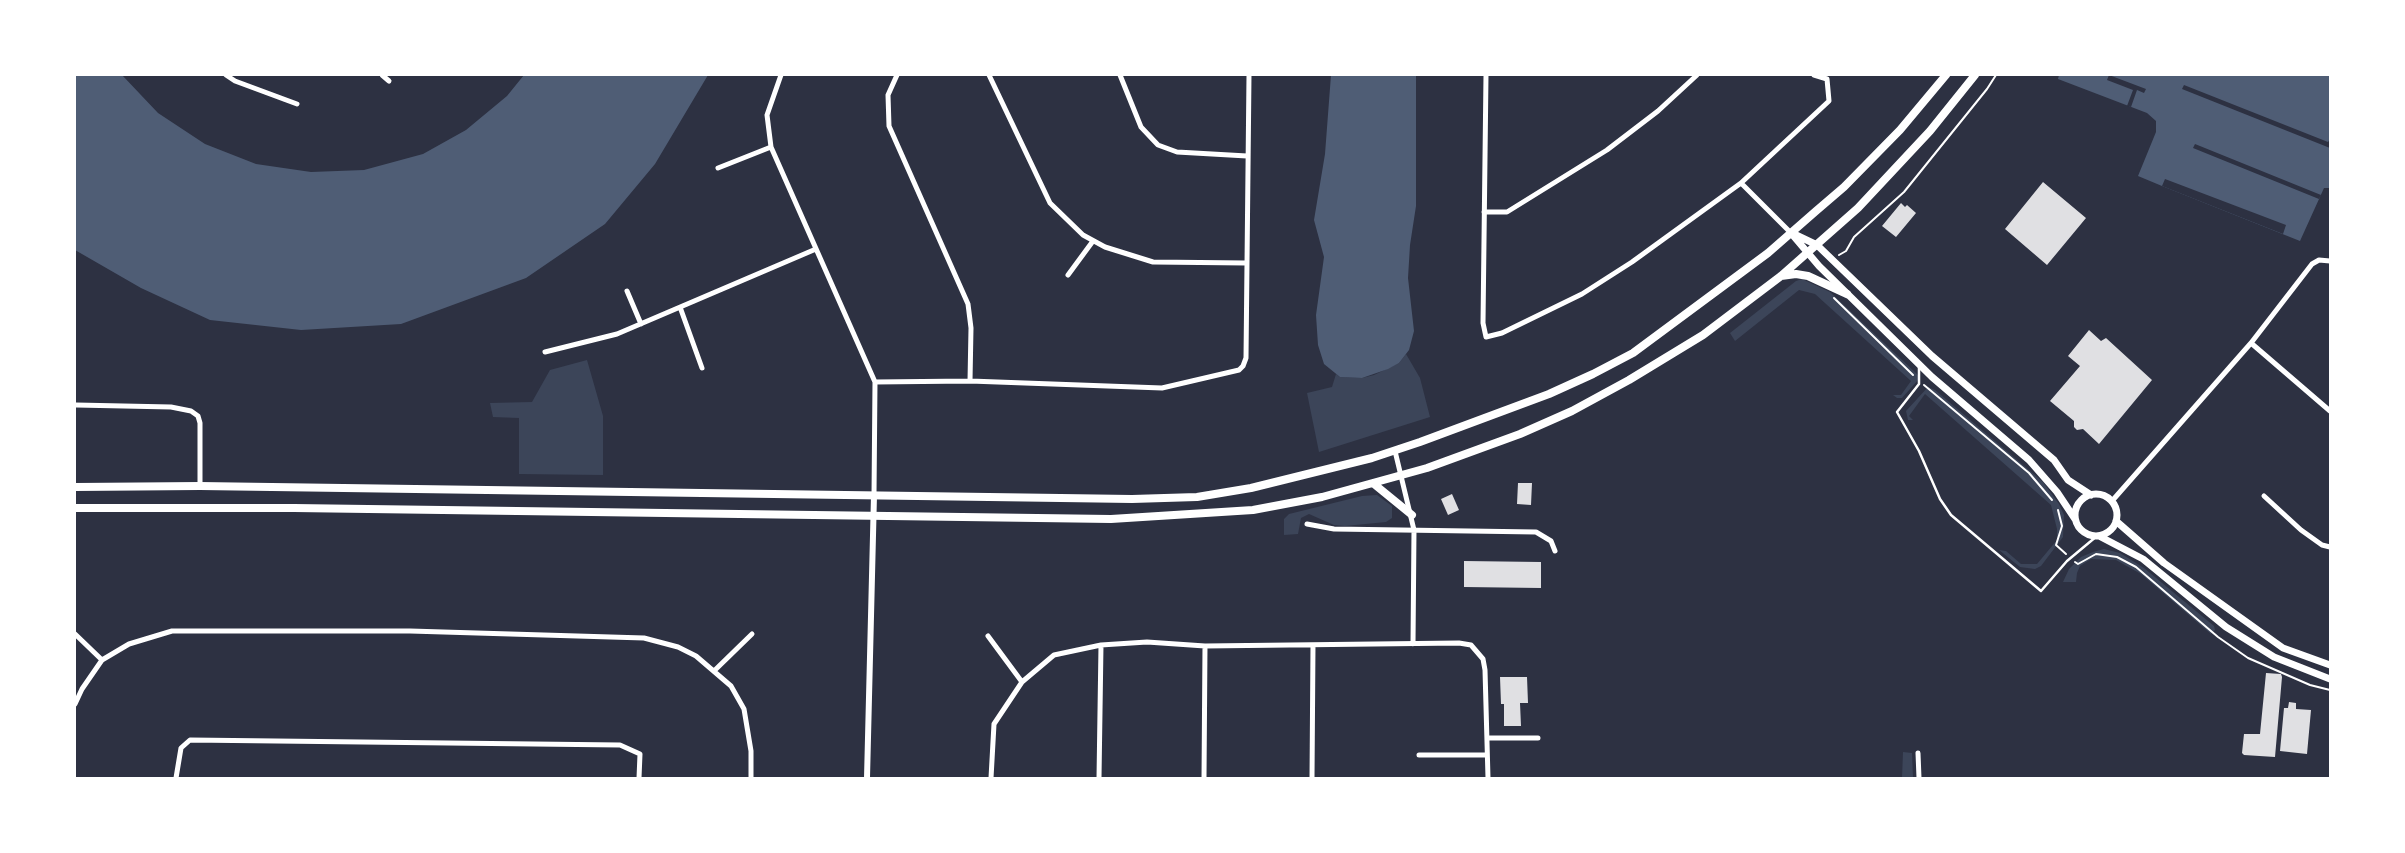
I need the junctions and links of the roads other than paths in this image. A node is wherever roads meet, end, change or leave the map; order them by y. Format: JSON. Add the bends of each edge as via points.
{"nodes":[{"id":1,"x":226,"y":75,"type":"edge"},
{"id":2,"x":382,"y":75,"type":"edge"},
{"id":3,"x":781,"y":75,"type":"edge"},
{"id":4,"x":897,"y":75,"type":"edge"},
{"id":5,"x":989,"y":75,"type":"edge"},
{"id":6,"x":1120,"y":75,"type":"edge"},
{"id":7,"x":1249,"y":75,"type":"edge"},
{"id":8,"x":1486,"y":75,"type":"edge"},
{"id":9,"x":1696,"y":75,"type":"edge"},
{"id":10,"x":1814,"y":75,"type":"edge"},
{"id":11,"x":1946,"y":75,"type":"edge"},
{"id":12,"x":1975,"y":75,"type":"edge"},
{"id":13,"x":389,"y":81,"type":"dead end"},
{"id":14,"x":297,"y":104,"type":"dead end"},
{"id":15,"x":771,"y":147,"type":"junction"},
{"id":16,"x":1247,"y":156,"type":"junction"},
{"id":17,"x":718,"y":168,"type":"dead end"},
{"id":18,"x":1741,"y":183,"type":"junction"},
{"id":19,"x":1484,"y":212,"type":"junction"},
{"id":20,"x":1792,"y":233,"type":"junction"},
{"id":21,"x":1092,"y":241,"type":"junction"},
{"id":22,"x":1817,"y":245,"type":"junction"},
{"id":23,"x":816,"y":249,"type":"junction"},
{"id":24,"x":1808,"y":253,"type":"junction"},
{"id":25,"x":2330,"y":261,"type":"edge"},
{"id":26,"x":1246,"y":263,"type":"junction"},
{"id":27,"x":1068,"y":275,"type":"dead end"},
{"id":28,"x":1781,"y":276,"type":"junction"},
{"id":29,"x":627,"y":291,"type":"dead end"},
{"id":30,"x":1848,"y":294,"type":"junction"},
{"id":31,"x":680,"y":307,"type":"junction"},
{"id":32,"x":641,"y":324,"type":"junction"},
{"id":33,"x":2251,"y":343,"type":"junction"},
{"id":34,"x":545,"y":352,"type":"dead end"},
{"id":35,"x":1918,"y":363,"type":"junction"},
{"id":36,"x":702,"y":368,"type":"dead end"},
{"id":37,"x":970,"y":381,"type":"junction"},
{"id":38,"x":875,"y":382,"type":"junction"},
{"id":39,"x":76,"y":405,"type":"dead end"},
{"id":40,"x":2330,"y":411,"type":"edge"},
{"id":41,"x":1395,"y":451,"type":"junction"},
{"id":42,"x":1402,"y":476,"type":"junction"},
{"id":43,"x":1374,"y":484,"type":"junction"},
{"id":44,"x":200,"y":486,"type":"junction"},
{"id":45,"x":75,"y":487,"type":"edge"},
{"id":46,"x":874,"y":495,"type":"junction"},
{"id":47,"x":2091,"y":495,"type":"junction"},
{"id":48,"x":2264,"y":496,"type":"dead end"},
{"id":49,"x":2112,"y":501,"type":"junction"},
{"id":50,"x":75,"y":508,"type":"edge"},
{"id":51,"x":1412,"y":515,"type":"junction"},
{"id":52,"x":873,"y":517,"type":"junction"},
{"id":53,"x":2075,"y":519,"type":"junction"},
{"id":54,"x":2116,"y":522,"type":"junction"},
{"id":55,"x":1307,"y":524,"type":"dead end"},
{"id":56,"x":1414,"y":530,"type":"junction"},
{"id":57,"x":2098,"y":536,"type":"junction"},
{"id":58,"x":2330,"y":547,"type":"edge"},
{"id":59,"x":1555,"y":550,"type":"dead end"},
{"id":60,"x":75,"y":634,"type":"edge"},
{"id":61,"x":752,"y":634,"type":"dead end"},
{"id":62,"x":988,"y":636,"type":"dead end"},
{"id":63,"x":1414,"y":644,"type":"junction"},
{"id":64,"x":1101,"y":645,"type":"junction"},
{"id":65,"x":1313,"y":645,"type":"junction"},
{"id":66,"x":1205,"y":646,"type":"junction"},
{"id":67,"x":102,"y":660,"type":"junction"},
{"id":68,"x":2330,"y":664,"type":"edge"},
{"id":69,"x":714,"y":670,"type":"junction"},
{"id":70,"x":2330,"y":679,"type":"edge"},
{"id":71,"x":1022,"y":682,"type":"junction"},
{"id":72,"x":75,"y":704,"type":"edge"},
{"id":73,"x":1487,"y":738,"type":"junction"},
{"id":74,"x":1538,"y":738,"type":"dead end"},
{"id":75,"x":1918,"y":753,"type":"dead end"},
{"id":76,"x":1419,"y":755,"type":"dead end"},
{"id":77,"x":1488,"y":755,"type":"junction"},
{"id":78,"x":176,"y":778,"type":"edge"},
{"id":79,"x":639,"y":778,"type":"edge"},
{"id":80,"x":751,"y":778,"type":"edge"},
{"id":81,"x":867,"y":778,"type":"edge"},
{"id":82,"x":991,"y":778,"type":"edge"},
{"id":83,"x":1099,"y":778,"type":"edge"},
{"id":84,"x":1204,"y":778,"type":"edge"},
{"id":85,"x":1312,"y":778,"type":"edge"},
{"id":86,"x":1488,"y":778,"type":"edge"},
{"id":87,"x":1919,"y":778,"type":"edge"}],
"edges":[{"from":1,"to":14,"type":"street"},
{"from":2,"to":13,"type":"street"},
{"from":3,"to":15,"type":"street","via":[[767,115]]},
{"from":4,"to":37,"type":"street","via":[[888,95],[889,126],[968,304]]},
{"from":5,"to":21,"type":"street","via":[[1050,203]]},
{"from":6,"to":16,"type":"street","via":[[1142,127],[1158,145],[1177,152]]},
{"from":7,"to":16,"type":"street"},
{"from":8,"to":19,"type":"street"},
{"from":9,"to":19,"type":"street","via":[[1658,111],[1607,150],[1507,212]]},
{"from":10,"to":18,"type":"street","via":[[1827,79],[1829,101]]},
{"from":11,"to":20,"type":"highway","via":[[1900,130]]},
{"from":12,"to":22,"type":"highway","via":[[1906,157],[1858,208]]},
{"from":15,"to":17,"type":"street"},
{"from":15,"to":23,"type":"street"},
{"from":16,"to":26,"type":"street"},
{"from":18,"to":19,"type":"street","via":[[1582,294],[1502,333],[1486,337],[1483,323]]},
{"from":18,"to":20,"type":"street"},
{"from":20,"to":22,"type":"main road"},
{"from":20,"to":24,"type":"main road"},
{"from":20,"to":41,"type":"highway","via":[[1661,334],[1617,362],[1549,394]]},
{"from":21,"to":26,"type":"street","via":[[1154,262]]},
{"from":21,"to":27,"type":"street"},
{"from":22,"to":24,"type":"highway"},
{"from":22,"to":47,"type":"main road","via":[[1932,356],[2054,460],[2068,480]]},
{"from":23,"to":31,"type":"street"},
{"from":23,"to":38,"type":"street"},
{"from":24,"to":28,"type":"highway"},
{"from":24,"to":30,"type":"main road"},
{"from":25,"to":33,"type":"street","via":[[2319,260],[2312,264]]},
{"from":26,"to":37,"type":"street","via":[[1246,358],[1244,366],[1233,373],[1162,388]]},
{"from":28,"to":30,"type":"highway","via":[[1808,276]]},
{"from":28,"to":42,"type":"highway","via":[[1703,335],[1572,411],[1465,456]]},
{"from":29,"to":32,"type":"street"},
{"from":30,"to":35,"type":"main road"},
{"from":31,"to":32,"type":"street"},
{"from":31,"to":36,"type":"street"},
{"from":32,"to":34,"type":"street","via":[[616,334]]},
{"from":33,"to":40,"type":"street"},
{"from":33,"to":49,"type":"street"},
{"from":35,"to":53,"type":"main road","via":[[2029,460]]},
{"from":35,"to":57,"type":"lane","via":[[1920,382],[1897,412],[1945,508],[2040,591],[2067,561]]},
{"from":37,"to":38,"type":"street"},
{"from":38,"to":46,"type":"street"},
{"from":39,"to":44,"type":"street","via":[[171,407],[191,411],[198,416],[200,424]]},
{"from":41,"to":42,"type":"street"},
{"from":41,"to":46,"type":"highway","via":[[1251,488],[1197,497]]},
{"from":42,"to":43,"type":"highway"},
{"from":42,"to":51,"type":"street"},
{"from":43,"to":51,"type":"highway"},
{"from":43,"to":52,"type":"highway","via":[[1253,510],[1187,516],[1111,519]]},
{"from":44,"to":45,"type":"highway"},
{"from":44,"to":46,"type":"highway"},
{"from":46,"to":52,"type":"street"},
{"from":47,"to":49,"type":"main road","via":[[2105,496]]},
{"from":47,"to":53,"type":"main road","via":[[2078,505]]},
{"from":48,"to":58,"type":"street","via":[[2301,530]]},
{"from":49,"to":54,"type":"main road"},
{"from":50,"to":52,"type":"highway"},
{"from":51,"to":56,"type":"street"},
{"from":52,"to":81,"type":"street"},
{"from":53,"to":57,"type":"main road","via":[[2083,532]]},
{"from":54,"to":57,"type":"main road","via":[[2108,533]]},
{"from":54,"to":68,"type":"main road","via":[[2164,563],[2283,648]]},
{"from":55,"to":56,"type":"street","via":[[1334,529]]},
{"from":56,"to":59,"type":"street","via":[[1536,532],[1551,541]]},
{"from":56,"to":63,"type":"street"},
{"from":57,"to":70,"type":"main road","via":[[2143,559],[2226,627],[2274,657]]},
{"from":60,"to":67,"type":"street"},
{"from":61,"to":69,"type":"street"},
{"from":62,"to":71,"type":"street"},
{"from":63,"to":65,"type":"street"},
{"from":63,"to":73,"type":"street","via":[[1459,643],[1471,645],[1477,651],[1485,670]]},
{"from":64,"to":66,"type":"street","via":[[1147,642]]},
{"from":64,"to":71,"type":"street","via":[[1054,655]]},
{"from":64,"to":83,"type":"street"},
{"from":65,"to":66,"type":"street"},
{"from":65,"to":85,"type":"street"},
{"from":66,"to":84,"type":"street"},
{"from":67,"to":69,"type":"street","via":[[129,644],[172,631],[410,631],[644,638],[678,647]]},
{"from":67,"to":72,"type":"street"},
{"from":69,"to":80,"type":"street","via":[[730,686],[744,709],[751,751]]},
{"from":71,"to":82,"type":"street","via":[[994,724]]},
{"from":73,"to":74,"type":"street"},
{"from":73,"to":77,"type":"street"},
{"from":75,"to":87,"type":"street"},
{"from":76,"to":77,"type":"street"},
{"from":77,"to":86,"type":"street"},
{"from":78,"to":79,"type":"street","via":[[181,748],[190,740],[620,745],[640,754]]}]}
